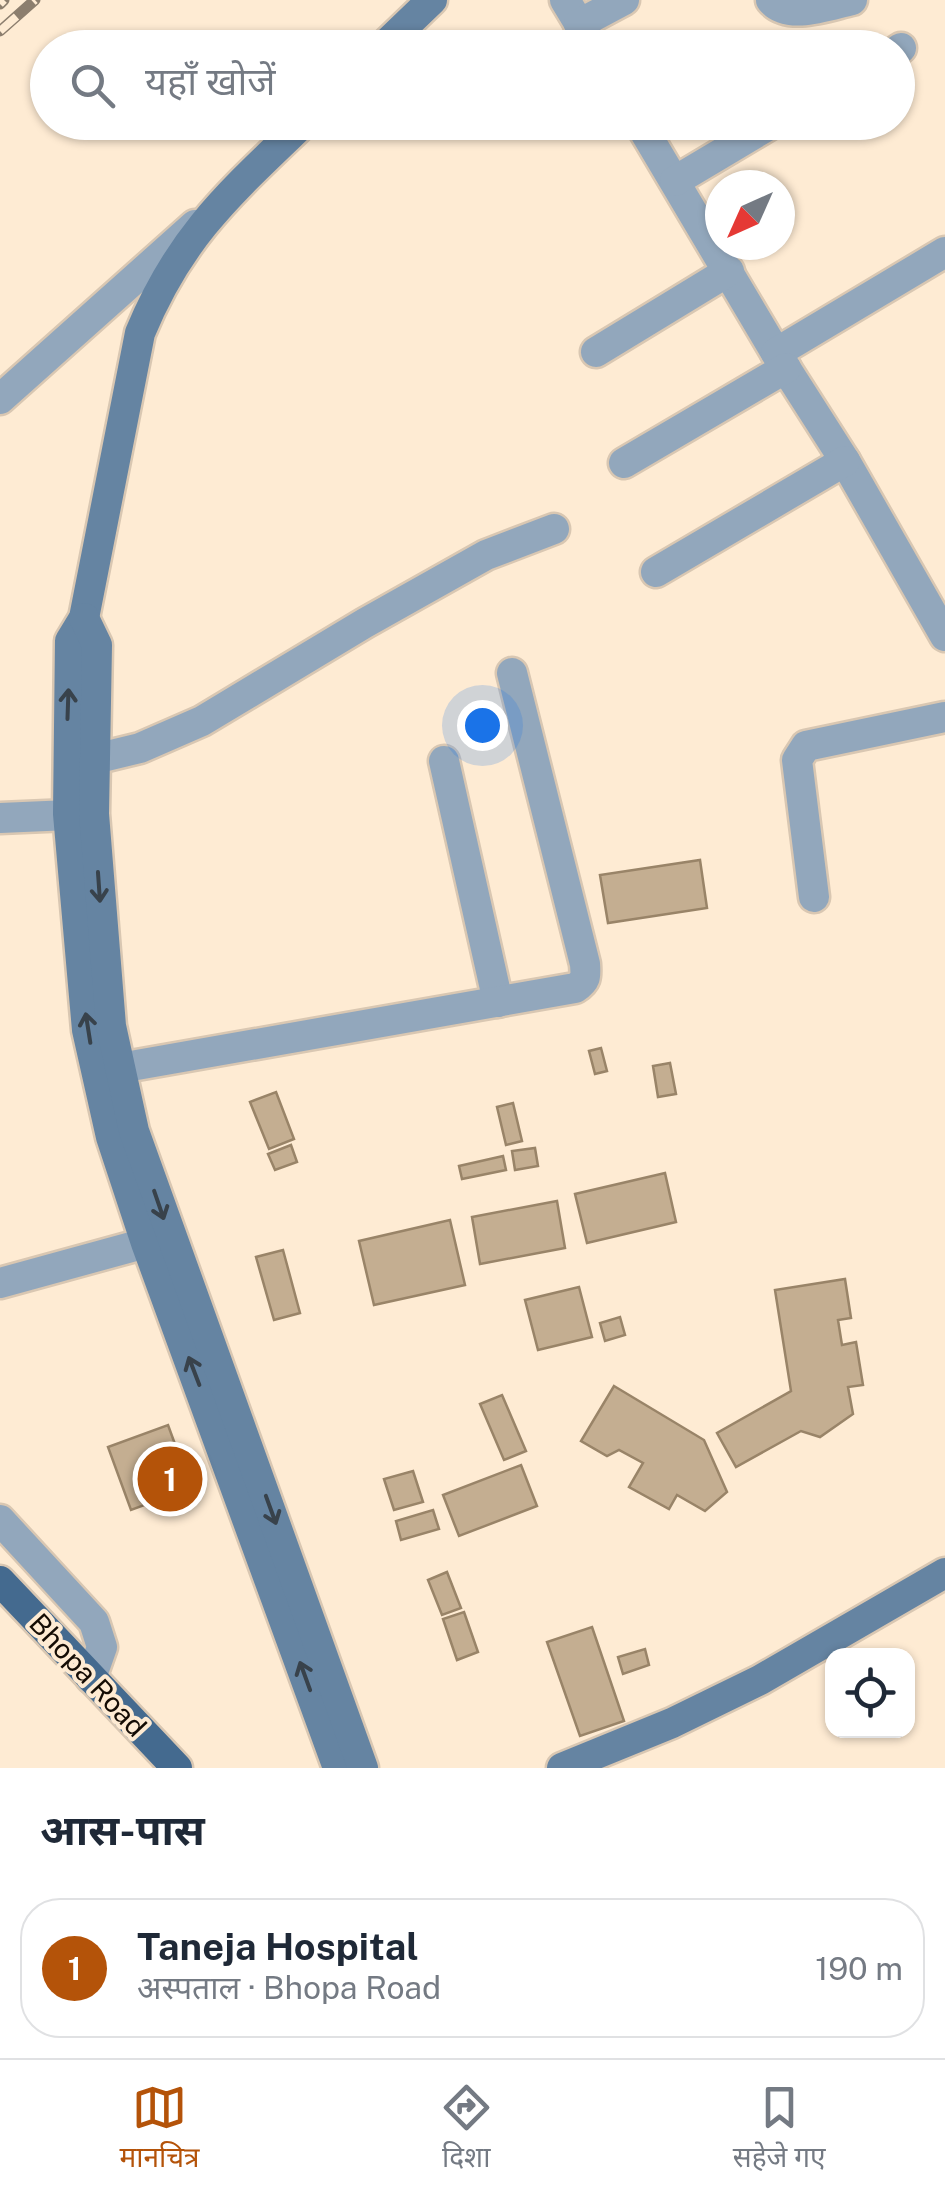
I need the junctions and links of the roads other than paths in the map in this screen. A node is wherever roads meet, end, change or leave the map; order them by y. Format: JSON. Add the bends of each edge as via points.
{"nodes":[{"id":1,"x":432,"y":0,"type":"edge"},
{"id":2,"x":624,"y":0,"type":"edge"},
{"id":3,"x":771,"y":0,"type":"edge"},
{"id":4,"x":852,"y":0,"type":"edge"},
{"id":5,"x":579,"y":24,"type":"edge"},
{"id":6,"x":401,"y":30,"type":"edge"},
{"id":7,"x":285,"y":140,"type":"edge"},
{"id":8,"x":651,"y":140,"type":"edge"},
{"id":9,"x":744,"y":140,"type":"edge"},
{"id":10,"x":675,"y":181,"type":"junction"},
{"id":11,"x":216,"y":207,"type":"junction"},
{"id":12,"x":945,"y":252,"type":"edge"},
{"id":13,"x":728,"y":271,"type":"junction"},
{"id":14,"x":596,"y":352,"type":"dead end"},
{"id":15,"x":781,"y":360,"type":"junction"},
{"id":16,"x":0,"y":399,"type":"edge"},
{"id":17,"x":845,"y":462,"type":"junction"},
{"id":18,"x":624,"y":463,"type":"dead end"},
{"id":19,"x":554,"y":529,"type":"dead end"},
{"id":20,"x":656,"y":572,"type":"dead end"},
{"id":21,"x":944,"y":630,"type":"edge"},
{"id":22,"x":512,"y":672,"type":"dead end"},
{"id":23,"x":945,"y":717,"type":"edge"},
{"id":24,"x":444,"y":761,"type":"dead end"},
{"id":25,"x":80,"y":762,"type":"junction"},
{"id":26,"x":81,"y":814,"type":"junction"},
{"id":27,"x":0,"y":818,"type":"edge"},
{"id":28,"x":814,"y":897,"type":"dead end"},
{"id":29,"x":498,"y":1002,"type":"junction"},
{"id":30,"x":109,"y":1070,"type":"junction"},
{"id":31,"x":146,"y":1243,"type":"junction"},
{"id":32,"x":0,"y":1283,"type":"edge"},
{"id":33,"x":0,"y":1520,"type":"edge"},
{"id":34,"x":945,"y":1573,"type":"edge"},
{"id":35,"x":0,"y":1581,"type":"edge"},
{"id":36,"x":91,"y":1678,"type":"junction"},
{"id":37,"x":177,"y":1768,"type":"edge"},
{"id":38,"x":338,"y":1768,"type":"edge"},
{"id":39,"x":363,"y":1768,"type":"edge"},
{"id":40,"x":562,"y":1768,"type":"edge"}],
"edges":[{"from":1,"to":6,"type":"main road"},
{"from":2,"to":5,"type":"street"},
{"from":3,"to":4,"type":"street","via":[[788,12]]},
{"from":7,"to":11,"type":"main road"},
{"from":8,"to":10,"type":"street"},
{"from":9,"to":10,"type":"street"},
{"from":10,"to":13,"type":"street"},
{"from":11,"to":16,"type":"street"},
{"from":11,"to":25,"type":"main road","via":[[158,289],[140,334],[84,618],[97,645]]},
{"from":12,"to":15,"type":"street"},
{"from":13,"to":14,"type":"street"},
{"from":13,"to":15,"type":"street"},
{"from":15,"to":17,"type":"street"},
{"from":15,"to":18,"type":"street"},
{"from":17,"to":20,"type":"street"},
{"from":17,"to":21,"type":"street"},
{"from":19,"to":25,"type":"street","via":[[471,564],[202,721],[140,748]]},
{"from":22,"to":29,"type":"street","via":[[586,978],[575,988]]},
{"from":23,"to":28,"type":"street","via":[[799,752]]},
{"from":24,"to":29,"type":"street"},
{"from":25,"to":26,"type":"main road"},
{"from":26,"to":27,"type":"street"},
{"from":26,"to":30,"type":"main road","via":[[111,1026]]},
{"from":29,"to":30,"type":"street"},
{"from":30,"to":31,"type":"main road","via":[[111,1137]]},
{"from":30,"to":39,"type":"main road","one_way":true},
{"from":31,"to":32,"type":"street"},
{"from":38,"to":31,"type":"main road","one_way":true},
{"from":33,"to":36,"type":"street","via":[[94,1622],[102,1648]]},
{"from":34,"to":40,"type":"main road","via":[[760,1680]]},
{"from":35,"to":36,"type":"main road","name":"Bhopa Road"},
{"from":36,"to":37,"type":"main road","name":"Bhopa Road"}]}
